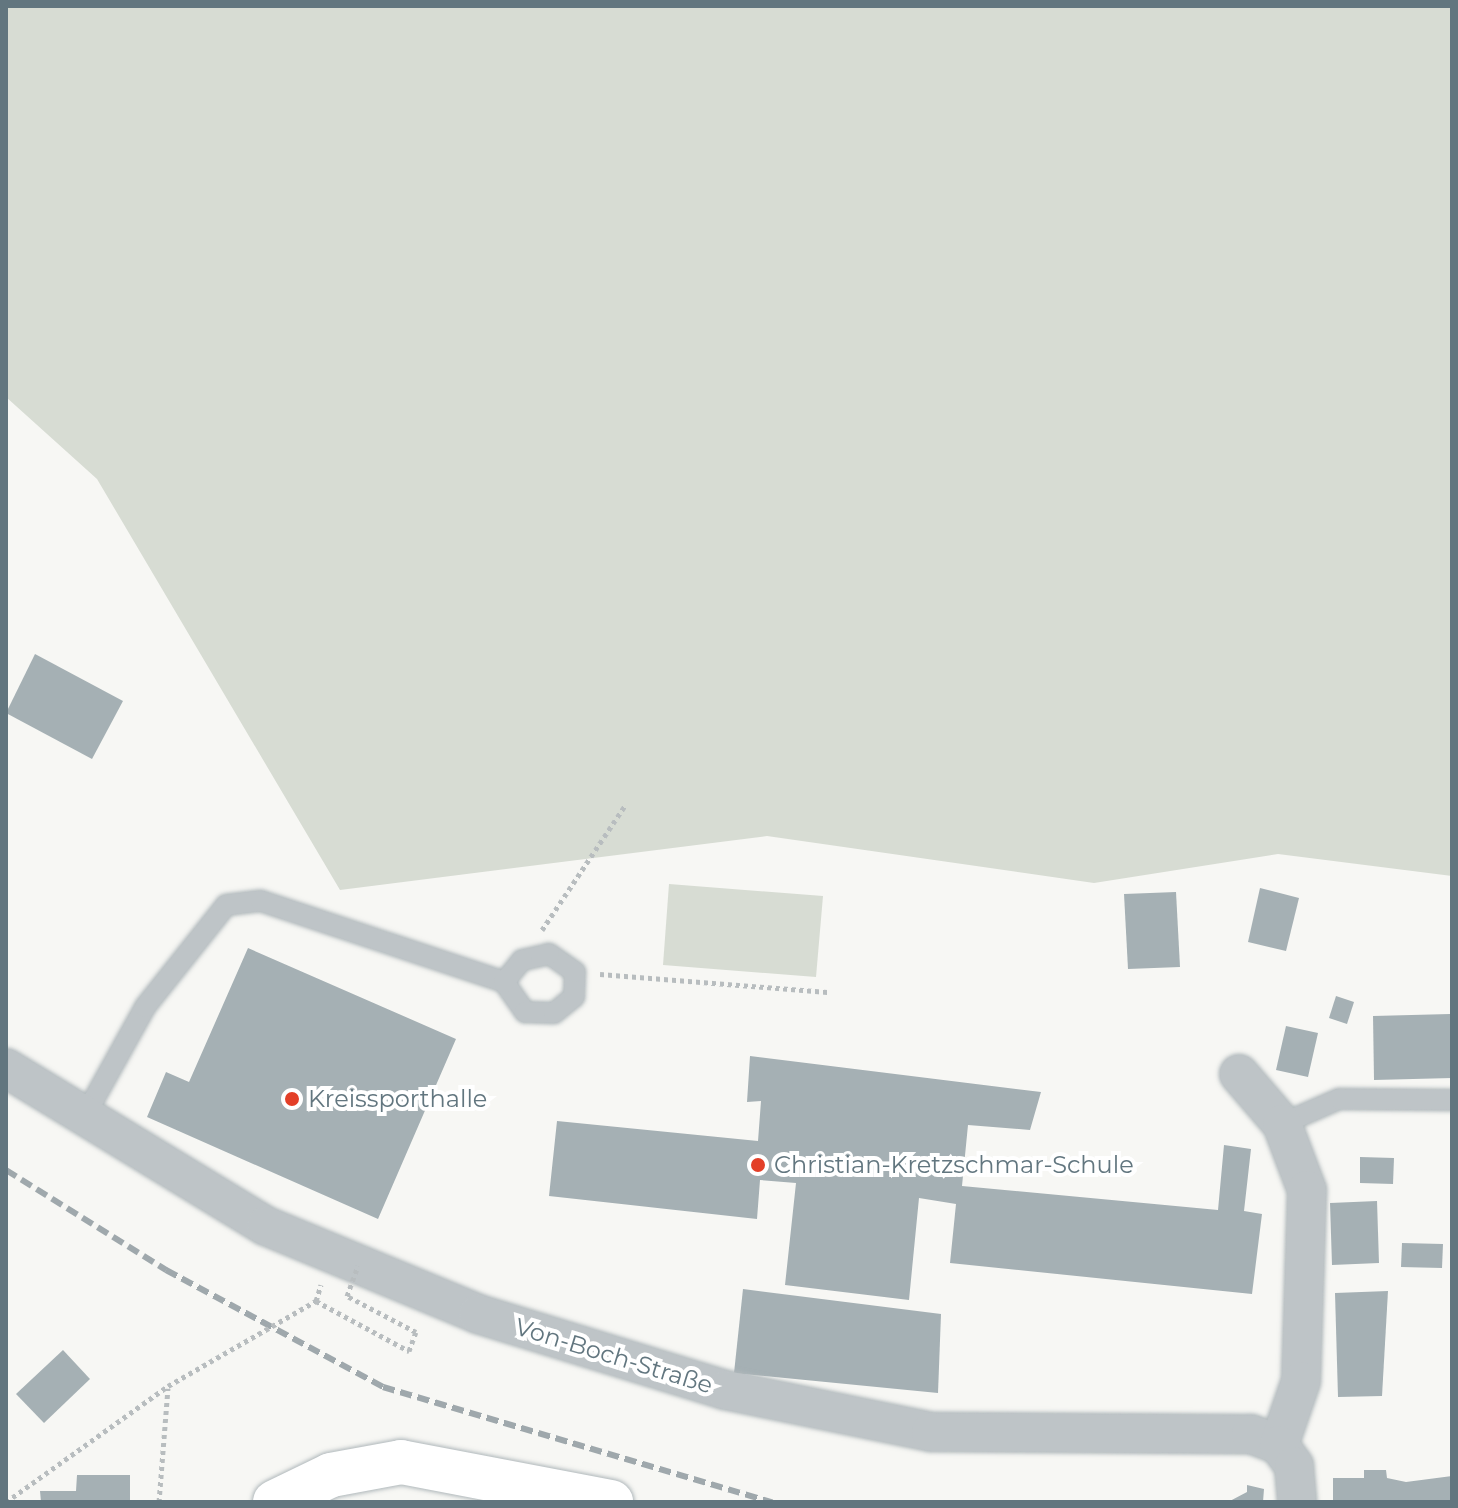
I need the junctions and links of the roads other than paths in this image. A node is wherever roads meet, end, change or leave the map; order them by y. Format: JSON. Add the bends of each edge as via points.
{"nodes":[{"id":1,"x":504,"y":982,"type":"junction"},
{"id":2,"x":6,"y":1068,"type":"edge"},
{"id":3,"x":1239,"y":1074,"type":"dead end"},
{"id":4,"x":1452,"y":1100,"type":"edge"},
{"id":5,"x":83,"y":1119,"type":"junction"},
{"id":6,"x":1282,"y":1124,"type":"junction"},
{"id":7,"x":1279,"y":1445,"type":"junction"},
{"id":8,"x":275,"y":1502,"type":"edge"},
{"id":9,"x":611,"y":1502,"type":"edge"},
{"id":10,"x":1297,"y":1502,"type":"edge"}],
"edges":[{"from":1,"to":1,"type":"lane","via":[[525,1012],[554,1013],[574,997],[575,972],[549,954],[522,960]]},
{"from":1,"to":5,"type":"lane","via":[[261,901],[226,905],[145,1007]]},
{"from":2,"to":5,"type":"street","name":"Von-Boch-Straße"},
{"from":3,"to":6,"type":"street"},
{"from":4,"to":6,"type":"lane","via":[[1339,1099]]},
{"from":5,"to":7,"type":"street","name":"Von-Boch-Straße","via":[[266,1226],[358,1266],[577,1346],[822,1413],[931,1432],[1251,1434]]},
{"from":6,"to":7,"type":"street","via":[[1307,1190],[1301,1381]]},
{"from":7,"to":10,"type":"street","via":[[1294,1466]]},
{"from":8,"to":9,"type":"street","via":[[331,1475],[401,1462]]}]}
